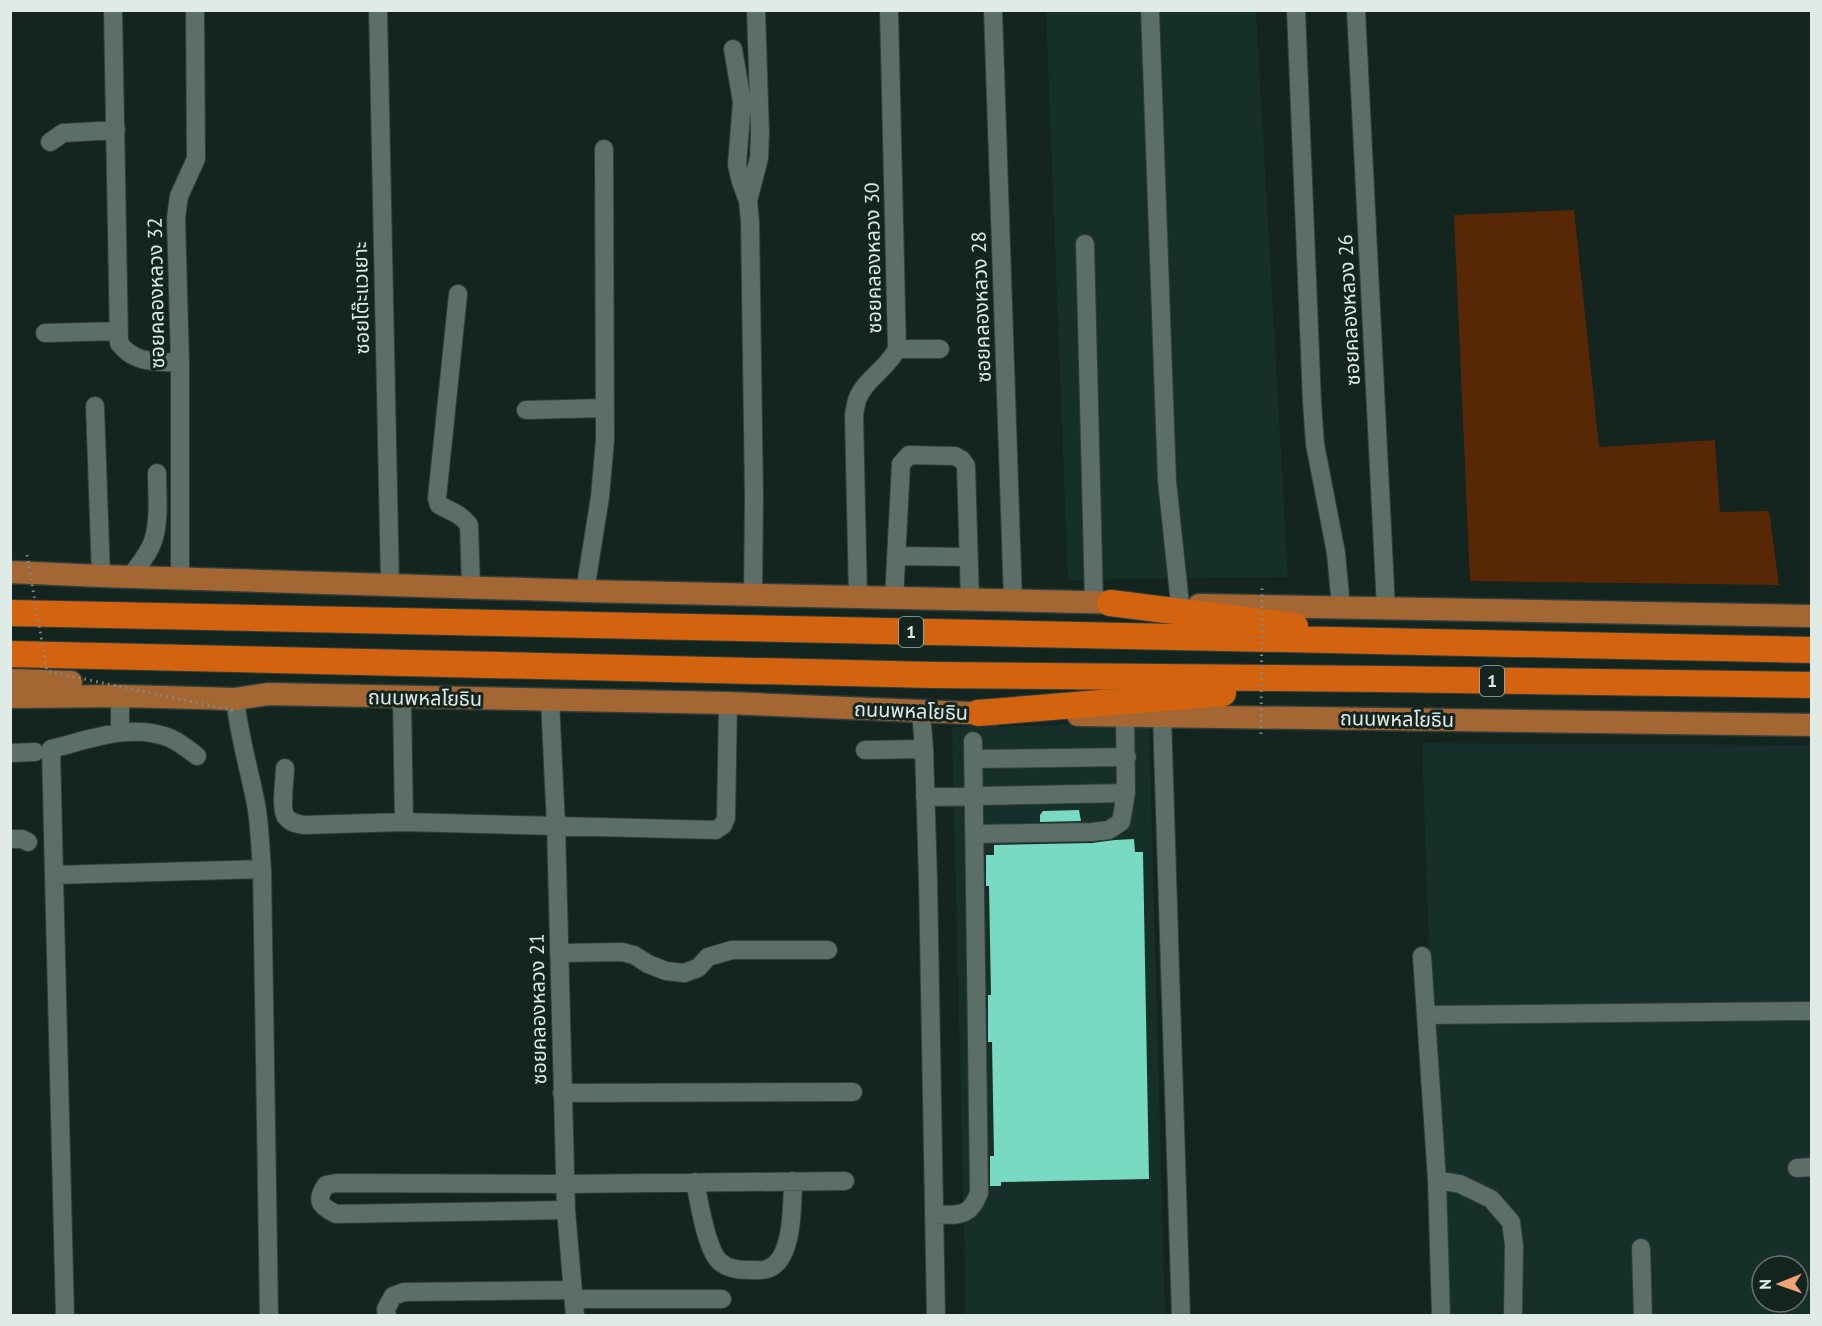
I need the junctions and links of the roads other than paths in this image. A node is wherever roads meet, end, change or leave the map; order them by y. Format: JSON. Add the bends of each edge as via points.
{"nodes":[{"id":1,"x":113,"y":10,"type":"edge"},
{"id":2,"x":195,"y":10,"type":"edge"},
{"id":3,"x":378,"y":10,"type":"edge"},
{"id":4,"x":756,"y":10,"type":"edge"},
{"id":5,"x":890,"y":10,"type":"edge"},
{"id":6,"x":993,"y":10,"type":"edge"},
{"id":7,"x":1150,"y":10,"type":"edge"},
{"id":8,"x":1296,"y":10,"type":"edge"},
{"id":9,"x":1356,"y":10,"type":"edge"},
{"id":10,"x":733,"y":49,"type":"dead end"},
{"id":11,"x":116,"y":130,"type":"junction"},
{"id":12,"x":50,"y":142,"type":"dead end"},
{"id":13,"x":604,"y":149,"type":"dead end"},
{"id":14,"x":748,"y":201,"type":"junction"},
{"id":15,"x":1085,"y":244,"type":"dead end"},
{"id":16,"x":458,"y":294,"type":"dead end"},
{"id":17,"x":119,"y":331,"type":"junction"},
{"id":18,"x":45,"y":333,"type":"dead end"},
{"id":19,"x":897,"y":349,"type":"junction"},
{"id":20,"x":940,"y":349,"type":"dead end"},
{"id":21,"x":180,"y":363,"type":"junction"},
{"id":22,"x":95,"y":406,"type":"dead end"},
{"id":23,"x":604,"y":408,"type":"junction"},
{"id":24,"x":526,"y":410,"type":"dead end"},
{"id":25,"x":157,"y":473,"type":"dead end"},
{"id":26,"x":896,"y":556,"type":"junction"},
{"id":27,"x":969,"y":557,"type":"junction"},
{"id":28,"x":10,"y":572,"type":"edge"},
{"id":29,"x":98,"y":576,"type":"junction"},
{"id":30,"x":10,"y":577,"type":"edge"},
{"id":31,"x":130,"y":577,"type":"junction"},
{"id":32,"x":180,"y":578,"type":"junction"},
{"id":33,"x":390,"y":584,"type":"junction"},
{"id":34,"x":471,"y":587,"type":"junction"},
{"id":35,"x":585,"y":591,"type":"junction"},
{"id":36,"x":753,"y":595,"type":"junction"},
{"id":37,"x":858,"y":597,"type":"junction"},
{"id":38,"x":894,"y":599,"type":"junction"},
{"id":39,"x":969,"y":600,"type":"junction"},
{"id":40,"x":1013,"y":601,"type":"junction"},
{"id":41,"x":1102,"y":603,"type":"junction"},
{"id":42,"x":1180,"y":604,"type":"junction"},
{"id":43,"x":1341,"y":607,"type":"junction"},
{"id":44,"x":1386,"y":608,"type":"junction"},
{"id":45,"x":10,"y":613,"type":"edge"},
{"id":46,"x":1812,"y":616,"type":"edge"},
{"id":47,"x":1436,"y":643,"type":"junction"},
{"id":48,"x":1812,"y":650,"type":"edge"},
{"id":49,"x":10,"y":654,"type":"edge"},
{"id":50,"x":1382,"y":679,"type":"junction"},
{"id":51,"x":10,"y":680,"type":"edge"},
{"id":52,"x":1812,"y":686,"type":"edge"},
{"id":53,"x":269,"y":694,"type":"junction"},
{"id":54,"x":123,"y":696,"type":"junction"},
{"id":55,"x":10,"y":697,"type":"edge"},
{"id":56,"x":402,"y":698,"type":"junction"},
{"id":57,"x":550,"y":700,"type":"junction"},
{"id":58,"x":728,"y":703,"type":"junction"},
{"id":59,"x":236,"y":705,"type":"junction"},
{"id":60,"x":921,"y":711,"type":"junction"},
{"id":61,"x":978,"y":713,"type":"junction"},
{"id":62,"x":1125,"y":715,"type":"junction"},
{"id":63,"x":1161,"y":716,"type":"junction"},
{"id":64,"x":1812,"y":725,"type":"edge"},
{"id":65,"x":120,"y":732,"type":"junction"},
{"id":66,"x":924,"y":749,"type":"junction"},
{"id":67,"x":865,"y":750,"type":"dead end"},
{"id":68,"x":35,"y":752,"type":"dead end"},
{"id":69,"x":10,"y":753,"type":"edge"},
{"id":70,"x":197,"y":756,"type":"dead end"},
{"id":71,"x":1127,"y":757,"type":"junction"},
{"id":72,"x":285,"y":768,"type":"dead end"},
{"id":73,"x":1126,"y":793,"type":"junction"},
{"id":74,"x":974,"y":796,"type":"junction"},
{"id":75,"x":925,"y":797,"type":"junction"},
{"id":76,"x":404,"y":822,"type":"junction"},
{"id":77,"x":556,"y":825,"type":"junction"},
{"id":78,"x":975,"y":834,"type":"junction"},
{"id":79,"x":262,"y":869,"type":"junction"},
{"id":80,"x":54,"y":875,"type":"junction"},
{"id":81,"x":828,"y":950,"type":"dead end"},
{"id":82,"x":559,"y":953,"type":"junction"},
{"id":83,"x":1422,"y":956,"type":"dead end"},
{"id":84,"x":1812,"y":1011,"type":"edge"},
{"id":85,"x":1426,"y":1015,"type":"junction"},
{"id":86,"x":853,"y":1092,"type":"dead end"},
{"id":87,"x":562,"y":1094,"type":"junction"},
{"id":88,"x":1437,"y":1180,"type":"junction"},
{"id":89,"x":793,"y":1181,"type":"junction"},
{"id":90,"x":845,"y":1181,"type":"dead end"},
{"id":91,"x":695,"y":1182,"type":"junction"},
{"id":92,"x":565,"y":1184,"type":"junction"},
{"id":93,"x":566,"y":1210,"type":"junction"},
{"id":94,"x":934,"y":1215,"type":"junction"},
{"id":95,"x":1641,"y":1248,"type":"dead end"},
{"id":96,"x":722,"y":1299,"type":"dead end"},
{"id":97,"x":574,"y":1302,"type":"edge"},
{"id":98,"x":65,"y":1316,"type":"edge"},
{"id":99,"x":268,"y":1316,"type":"edge"},
{"id":100,"x":387,"y":1316,"type":"edge"},
{"id":101,"x":936,"y":1316,"type":"edge"},
{"id":102,"x":1181,"y":1316,"type":"edge"},
{"id":103,"x":1441,"y":1316,"type":"edge"},
{"id":104,"x":1513,"y":1316,"type":"edge"},
{"id":105,"x":1644,"y":1316,"type":"edge"}],
"edges":[{"from":1,"to":11,"type":"street"},
{"from":2,"to":21,"type":"street","name":"ซอยคลองหลวง 32","via":[[196,159],[179,196],[176,218]]},
{"from":3,"to":33,"type":"street","name":"ซอยโต๊ะแวเยาะ"},
{"from":4,"to":14,"type":"street","via":[[759,158]]},
{"from":5,"to":19,"type":"street","name":"ซอยคลองหลวง 30"},
{"from":6,"to":40,"type":"street","name":"ซอยคลองหลวง 28"},
{"from":7,"to":42,"type":"street","via":[[1167,481]]},
{"from":8,"to":43,"type":"street","via":[[1312,412]]},
{"from":9,"to":44,"type":"street","name":"ซอยคลองหลวง 26"},
{"from":10,"to":14,"type":"street","via":[[742,102],[737,165]]},
{"from":11,"to":12,"type":"street","via":[[63,133]]},
{"from":11,"to":17,"type":"street"},
{"from":13,"to":23,"type":"street"},
{"from":14,"to":36,"type":"street"},
{"from":15,"to":41,"type":"street"},
{"from":16,"to":34,"type":"street","via":[[437,498],[439,505],[464,518],[469,525]]},
{"from":17,"to":18,"type":"street"},
{"from":17,"to":21,"type":"street","via":[[119,343],[126,353]]},
{"from":19,"to":20,"type":"street"},
{"from":19,"to":37,"type":"street","name":"ซอยคลองหลวง 30","via":[[892,360],[864,388],[854,415]]},
{"from":21,"to":32,"type":"street","name":"ซอยคลองหลวง 32"},
{"from":22,"to":29,"type":"street"},
{"from":23,"to":24,"type":"street"},
{"from":23,"to":35,"type":"street","via":[[603,470]]},
{"from":25,"to":31,"type":"street","via":[[154,540]]},
{"from":26,"to":27,"type":"street"},
{"from":26,"to":27,"type":"street","via":[[901,464],[909,455],[955,456],[966,466]]},
{"from":26,"to":38,"type":"street"},
{"from":27,"to":39,"type":"street"},
{"from":28,"to":29,"type":"main road","number":"1"},
{"from":29,"to":30,"type":"main road"},
{"from":29,"to":31,"type":"main road","number":"1"},
{"from":31,"to":32,"type":"main road","number":"1"},
{"from":32,"to":33,"type":"main road","number":"1"},
{"from":33,"to":34,"type":"main road","number":"1"},
{"from":34,"to":35,"type":"main road","number":"1"},
{"from":35,"to":36,"type":"main road","number":"1"},
{"from":36,"to":37,"type":"main road","number":"1"},
{"from":37,"to":38,"type":"main road","number":"1"},
{"from":38,"to":39,"type":"main road","number":"1"},
{"from":39,"to":40,"type":"main road","number":"1"},
{"from":40,"to":41,"type":"main road","number":"1"},
{"from":41,"to":42,"type":"main road","number":"1"},
{"from":41,"to":47,"type":"highway"},
{"from":42,"to":43,"type":"main road","number":"1"},
{"from":43,"to":44,"type":"main road","number":"1"},
{"from":44,"to":46,"type":"main road","number":"1"},
{"from":45,"to":47,"type":"highway","number":"1"},
{"from":47,"to":48,"type":"highway","number":"1"},
{"from":49,"to":50,"type":"highway","name":"ถนนพหลโยธิน","number":"1","via":[[933,675]]},
{"from":50,"to":52,"type":"highway","name":"ถนนพหลโยธิน","number":"1"},
{"from":50,"to":61,"type":"highway"},
{"from":51,"to":53,"type":"main road","via":[[233,686]]},
{"from":53,"to":56,"type":"main road","name":"ถนนพหลโยธิน","number":"1"},
{"from":53,"to":59,"type":"main road","name":"ถนนพหลโยธิน","number":"1"},
{"from":54,"to":55,"type":"main road","name":"ถนนพหลโยธิน","number":"1"},
{"from":54,"to":59,"type":"main road","name":"ถนนพหลโยธิน","number":"1"},
{"from":54,"to":65,"type":"street"},
{"from":56,"to":57,"type":"main road","name":"ถนนพหลโยธิน","number":"1"},
{"from":56,"to":76,"type":"street"},
{"from":57,"to":58,"type":"main road","name":"ถนนพหลโยธิน","number":"1"},
{"from":57,"to":77,"type":"street","name":"ซอยคลองหลวง 21"},
{"from":58,"to":60,"type":"main road","name":"ถนนพหลโยธิน","number":"1"},
{"from":58,"to":77,"type":"street","via":[[726,818],[716,830]]},
{"from":59,"to":79,"type":"street","via":[[256,804]]},
{"from":60,"to":61,"type":"main road","name":"ถนนพหลโยธิน","number":"1"},
{"from":60,"to":66,"type":"street"},
{"from":61,"to":62,"type":"main road","name":"ถนนพหลโยธิน","number":"1"},
{"from":62,"to":63,"type":"main road","name":"ถนนพหลโยธิน","number":"1"},
{"from":62,"to":71,"type":"street"},
{"from":63,"to":64,"type":"main road","name":"ถนนพหลโยธิน","number":"1"},
{"from":63,"to":102,"type":"street"},
{"from":65,"to":70,"type":"street","via":[[169,738]]},
{"from":65,"to":80,"type":"street","via":[[51,749]]},
{"from":66,"to":67,"type":"street"},
{"from":66,"to":75,"type":"street"},
{"from":68,"to":69,"type":"street"},
{"from":71,"to":73,"type":"street"},
{"from":71,"to":74,"type":"street","via":[[973,750]]},
{"from":72,"to":76,"type":"street","via":[[283,810],[294,823]]},
{"from":73,"to":74,"type":"street"},
{"from":73,"to":78,"type":"street","via":[[1121,822],[1109,830]]},
{"from":74,"to":75,"type":"street"},
{"from":74,"to":78,"type":"street"},
{"from":75,"to":94,"type":"street"},
{"from":76,"to":77,"type":"street"},
{"from":77,"to":82,"type":"street","name":"ซอยคลองหลวง 21"},
{"from":78,"to":94,"type":"street","via":[[979,1193],[974,1206],[964,1213]]},
{"from":79,"to":80,"type":"street"},
{"from":79,"to":99,"type":"street"},
{"from":80,"to":98,"type":"street"},
{"from":81,"to":82,"type":"street","via":[[732,950],[708,957],[698,968],[684,973],[666,971],[622,952]]},
{"from":82,"to":87,"type":"street","name":"ซอยคลองหลวง 21"},
{"from":83,"to":85,"type":"street"},
{"from":84,"to":85,"type":"street"},
{"from":85,"to":88,"type":"street"},
{"from":86,"to":87,"type":"street"},
{"from":87,"to":92,"type":"street","name":"ซอยคลองหลวง 21"},
{"from":88,"to":103,"type":"street"},
{"from":88,"to":104,"type":"street","via":[[1460,1184],[1491,1198],[1511,1222]]},
{"from":89,"to":90,"type":"street"},
{"from":89,"to":91,"type":"street"},
{"from":89,"to":91,"type":"street","via":[[790,1230],[779,1261],[768,1269],[747,1270],[728,1267],[718,1260],[709,1243]]},
{"from":91,"to":92,"type":"street"},
{"from":92,"to":93,"type":"street","name":"ซอยคลองหลวง 21"},
{"from":92,"to":93,"type":"street","via":[[336,1183],[326,1185],[320,1199],[324,1208],[336,1214]]},
{"from":93,"to":97,"type":"street","name":"ซอยคลองหลวง 21"},
{"from":94,"to":101,"type":"street"},
{"from":95,"to":105,"type":"street"},
{"from":96,"to":97,"type":"street"},
{"from":97,"to":100,"type":"street","via":[[404,1292],[393,1296]]}]}
